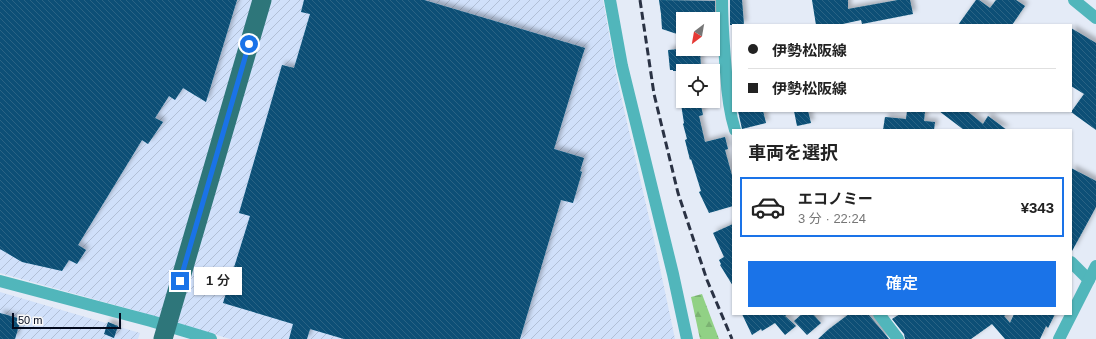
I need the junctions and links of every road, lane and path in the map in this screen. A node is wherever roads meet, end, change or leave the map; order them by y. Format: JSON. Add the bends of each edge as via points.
{"nodes":[{"id":1,"x":262,"y":0,"type":"edge"},
{"id":2,"x":610,"y":0,"type":"edge"},
{"id":3,"x":722,"y":0,"type":"edge"},
{"id":4,"x":1074,"y":0,"type":"edge"},
{"id":5,"x":1096,"y":18,"type":"edge"},
{"id":6,"x":735,"y":129,"type":"edge"},
{"id":7,"x":1072,"y":263,"type":"edge"},
{"id":8,"x":1096,"y":267,"type":"edge"},
{"id":9,"x":1089,"y":280,"type":"junction"},
{"id":10,"x":0,"y":281,"type":"edge"},
{"id":11,"x":1072,"y":313,"type":"edge"},
{"id":12,"x":880,"y":315,"type":"edge"},
{"id":13,"x":1071,"y":315,"type":"edge"},
{"id":14,"x":165,"y":332,"type":"edge"},
{"id":15,"x":211,"y":339,"type":"edge"},
{"id":16,"x":687,"y":339,"type":"edge"},
{"id":17,"x":898,"y":339,"type":"edge"},
{"id":18,"x":1059,"y":339,"type":"edge"}],
"edges":[{"from":1,"to":14,"type":"main road"},
{"from":2,"to":16,"type":"street","via":[[622,66]]},
{"from":3,"to":6,"type":"street","via":[[726,77]]},
{"from":4,"to":5,"type":"street"},
{"from":7,"to":9,"type":"street"},
{"from":8,"to":9,"type":"street"},
{"from":9,"to":11,"type":"street"},
{"from":10,"to":14,"type":"street"},
{"from":12,"to":17,"type":"street"},
{"from":13,"to":18,"type":"street"},
{"from":14,"to":15,"type":"street"}]}
